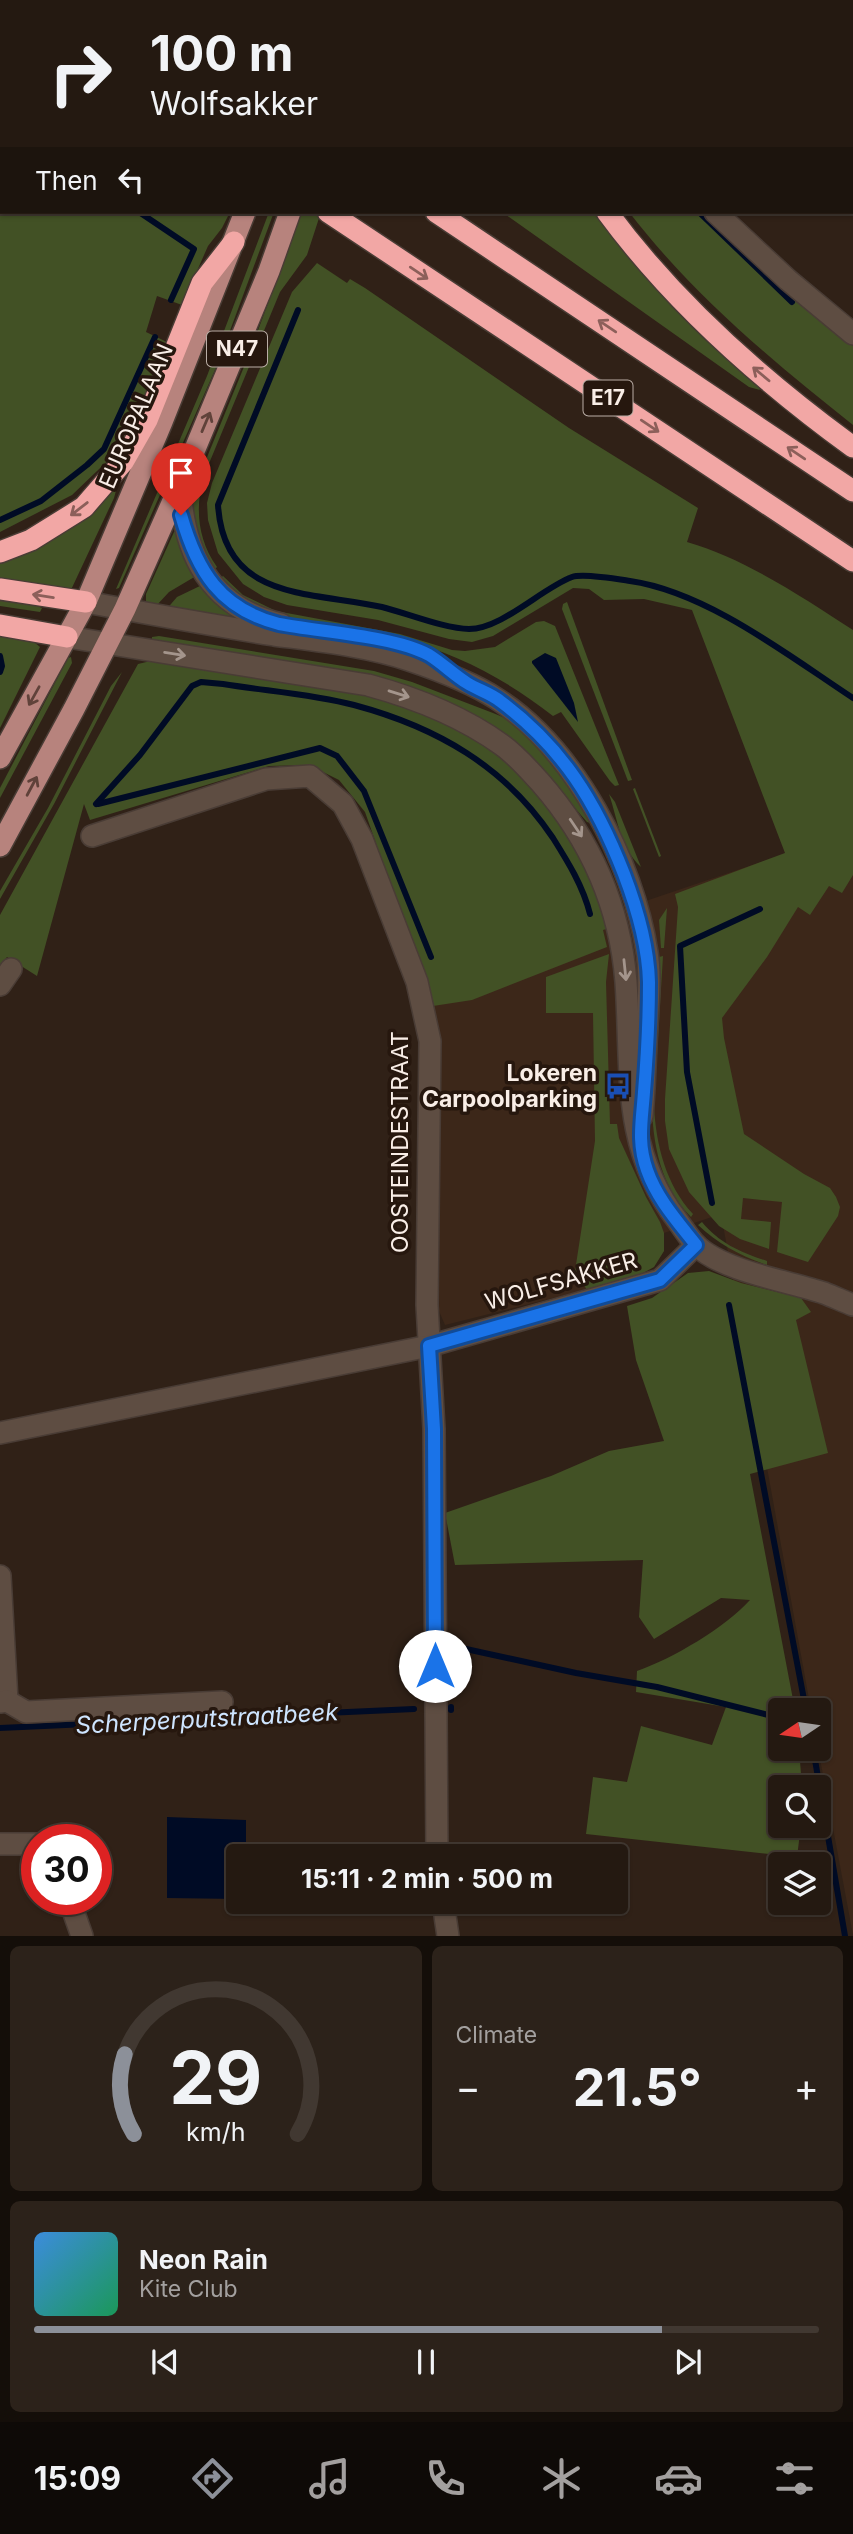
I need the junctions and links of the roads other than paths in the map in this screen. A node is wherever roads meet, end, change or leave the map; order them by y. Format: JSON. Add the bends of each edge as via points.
{"nodes":[{"id":1,"x":244,"y":214,"type":"edge"},
{"id":2,"x":289,"y":214,"type":"edge"},
{"id":3,"x":331,"y":214,"type":"edge"},
{"id":4,"x":439,"y":214,"type":"edge"},
{"id":5,"x":608,"y":214,"type":"edge"},
{"id":6,"x":717,"y":214,"type":"edge"},
{"id":7,"x":234,"y":242,"type":"junction"},
{"id":8,"x":853,"y":334,"type":"edge"},
{"id":9,"x":853,"y":447,"type":"edge"},
{"id":10,"x":180,"y":485,"type":"junction"},
{"id":11,"x":853,"y":491,"type":"edge"},
{"id":12,"x":0,"y":552,"type":"edge"},
{"id":13,"x":853,"y":561,"type":"edge"},
{"id":14,"x":0,"y":589,"type":"edge"},
{"id":15,"x":86,"y":602,"type":"junction"},
{"id":16,"x":125,"y":609,"type":"junction"},
{"id":17,"x":0,"y":625,"type":"edge"},
{"id":18,"x":67,"y":636,"type":"junction"},
{"id":19,"x":107,"y":644,"type":"junction"},
{"id":20,"x":467,"y":683,"type":"junction"},
{"id":21,"x":0,"y":758,"type":"edge"},
{"id":22,"x":92,"y":836,"type":"dead end"},
{"id":23,"x":0,"y":846,"type":"edge"},
{"id":24,"x":639,"y":1139,"type":"junction"},
{"id":25,"x":696,"y":1245,"type":"junction"},
{"id":26,"x":853,"y":1305,"type":"edge"},
{"id":27,"x":429,"y":1346,"type":"junction"},
{"id":28,"x":0,"y":1433,"type":"edge"},
{"id":29,"x":0,"y":1576,"type":"edge"},
{"id":30,"x":3,"y":1702,"type":"edge"},
{"id":31,"x":222,"y":1702,"type":"dead end"},
{"id":32,"x":0,"y":1843,"type":"edge"},
{"id":33,"x":21,"y":1844,"type":"edge"},
{"id":34,"x":437,"y":1844,"type":"edge"},
{"id":35,"x":445,"y":1914,"type":"edge"},
{"id":36,"x":74,"y":1915,"type":"edge"},
{"id":37,"x":82,"y":1936,"type":"edge"},
{"id":38,"x":448,"y":1936,"type":"edge"}],
"edges":[{"from":1,"to":7,"type":"main road","name":"EUROPALAAN","number":"N47"},
{"from":10,"to":2,"type":"main road","number":"N47","one_way":true},
{"from":3,"to":13,"type":"highway","number":"E17","one_way":true},
{"from":11,"to":4,"type":"highway","number":"E17","one_way":true},
{"from":9,"to":5,"type":"highway","one_way":true,"via":[[759,373],[691,310]]},
{"from":6,"to":8,"type":"street"},
{"from":7,"to":12,"type":"highway","one_way":true,"via":[[202,283],[147,420],[124,462],[84,507],[31,540]]},
{"from":7,"to":15,"type":"main road","name":"EUROPALAAN","number":"N47"},
{"from":10,"to":16,"type":"main road","number":"N47"},
{"from":10,"to":20,"type":"street","via":[[181,515],[198,562],[214,586],[240,608],[279,624],[403,646],[428,655]]},
{"from":15,"to":14,"type":"highway","one_way":true},
{"from":15,"to":16,"type":"street"},
{"from":15,"to":18,"type":"main road","name":"EUROPALAAN","number":"N47"},
{"from":16,"to":19,"type":"main road","number":"N47"},
{"from":16,"to":20,"type":"street","via":[[340,644],[407,660]]},
{"from":17,"to":18,"type":"highway"},
{"from":18,"to":19,"type":"street"},
{"from":18,"to":21,"type":"main road","number":"N47","one_way":true},
{"from":23,"to":19,"type":"main road","number":"N47","one_way":true},
{"from":19,"to":24,"type":"street","one_way":true,"via":[[368,685],[445,711],[504,747],[559,803],[580,834],[611,903],[623,953],[630,1096]]},
{"from":20,"to":24,"type":"street","via":[[523,720],[586,792],[632,895],[647,952],[649,980]]},
{"from":22,"to":27,"type":"street","name":"OOSTEINDESTRAAT","via":[[266,779],[310,776],[343,804],[398,929],[430,1041]]},
{"from":24,"to":25,"type":"street","via":[[646,1169],[661,1200]]},
{"from":25,"to":26,"type":"street","via":[[727,1263]]},
{"from":25,"to":27,"type":"street","name":"WOLFSAKKER","via":[[660,1280]]},
{"from":27,"to":28,"type":"street"},
{"from":27,"to":34,"type":"street","name":"OOSTEINDESTRAAT","via":[[434,1429]]},
{"from":29,"to":30,"type":"street"},
{"from":30,"to":31,"type":"street","via":[[26,1712]]},
{"from":32,"to":33,"type":"street"},
{"from":35,"to":38,"type":"street"},
{"from":36,"to":37,"type":"street"}]}
